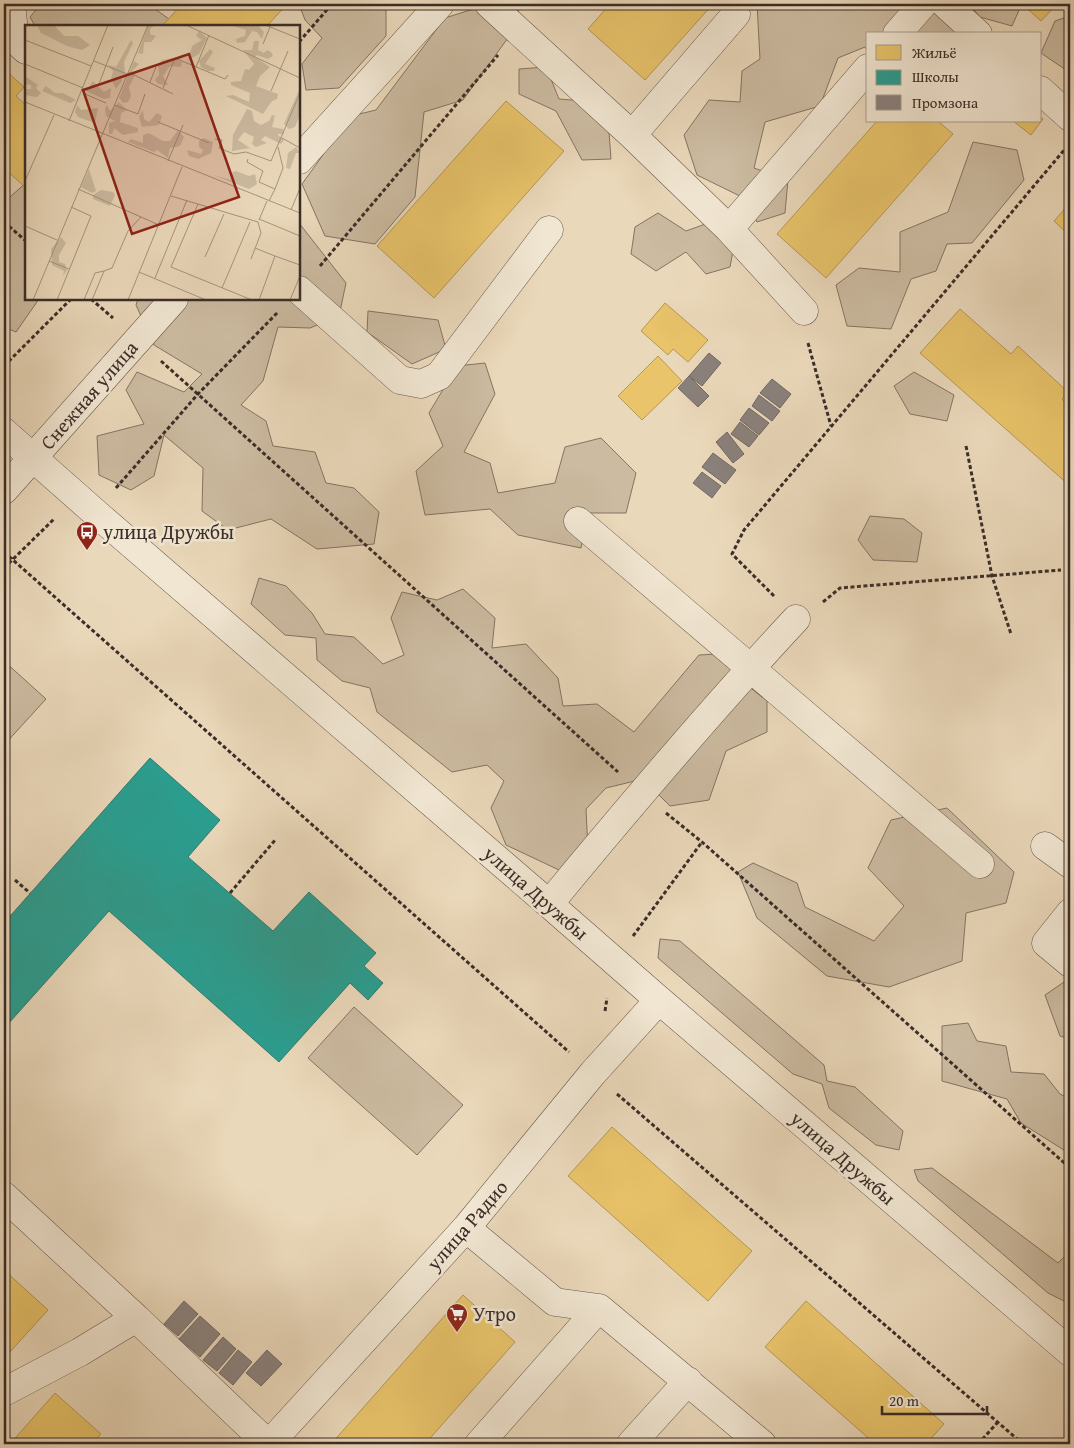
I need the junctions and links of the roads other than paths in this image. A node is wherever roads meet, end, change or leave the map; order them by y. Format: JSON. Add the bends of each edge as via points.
{"nodes":[{"id":1,"x":11,"y":4,"type":"edge"},
{"id":2,"x":440,"y":4,"type":"edge"},
{"id":3,"x":489,"y":4,"type":"edge"},
{"id":4,"x":923,"y":4,"type":"edge"},
{"id":5,"x":945,"y":4,"type":"edge"},
{"id":6,"x":736,"y":14,"type":"dead end"},
{"id":7,"x":899,"y":32,"type":"edge"},
{"id":8,"x":976,"y":32,"type":"edge"},
{"id":9,"x":25,"y":49,"type":"edge"},
{"id":10,"x":866,"y":70,"type":"edge"},
{"id":11,"x":1042,"y":92,"type":"edge"},
{"id":12,"x":1070,"y":116,"type":"edge"},
{"id":13,"x":632,"y":135,"type":"junction"},
{"id":14,"x":300,"y":159,"type":"edge"},
{"id":15,"x":729,"y":228,"type":"junction"},
{"id":16,"x":549,"y":230,"type":"dead end"},
{"id":17,"x":173,"y":300,"type":"edge"},
{"id":18,"x":300,"y":300,"type":"edge"},
{"id":19,"x":804,"y":311,"type":"road end"},
{"id":20,"x":4,"y":432,"type":"edge"},
{"id":21,"x":33,"y":458,"type":"junction"},
{"id":22,"x":4,"y":490,"type":"edge"},
{"id":23,"x":578,"y":521,"type":"dead end"},
{"id":24,"x":796,"y":619,"type":"road end"},
{"id":25,"x":750,"y":668,"type":"junction"},
{"id":26,"x":1044,"y":846,"type":"dead end"},
{"id":27,"x":980,"y":864,"type":"dead end"},
{"id":28,"x":1070,"y":864,"type":"edge"},
{"id":29,"x":549,"y":904,"type":"junction"},
{"id":30,"x":1070,"y":913,"type":"edge"},
{"id":31,"x":1070,"y":963,"type":"edge"},
{"id":32,"x":659,"y":1000,"type":"junction"},
{"id":33,"x":4,"y":1196,"type":"edge"},
{"id":34,"x":466,"y":1228,"type":"junction"},
{"id":35,"x":599,"y":1308,"type":"junction"},
{"id":36,"x":136,"y":1318,"type":"junction"},
{"id":37,"x":1070,"y":1352,"type":"edge"},
{"id":38,"x":688,"y":1381,"type":"junction"},
{"id":39,"x":4,"y":1392,"type":"edge"},
{"id":40,"x":268,"y":1444,"type":"edge"},
{"id":41,"x":479,"y":1444,"type":"edge"},
{"id":42,"x":630,"y":1444,"type":"edge"},
{"id":43,"x":762,"y":1444,"type":"edge"}],
"edges":[{"from":1,"to":9,"type":"street","via":[[15,40]]},
{"from":2,"to":14,"type":"street"},
{"from":3,"to":13,"type":"street"},
{"from":4,"to":7,"type":"street"},
{"from":5,"to":8,"type":"street"},
{"from":6,"to":13,"type":"street"},
{"from":10,"to":15,"type":"street"},
{"from":11,"to":12,"type":"street"},
{"from":13,"to":15,"type":"street"},
{"from":15,"to":19,"type":"street"},
{"from":16,"to":18,"type":"street","via":[[439,376],[421,384],[400,380]]},
{"from":17,"to":21,"type":"street","name":"Снежная улица"},
{"from":20,"to":21,"type":"street","name":"улица Дружбы"},
{"from":21,"to":22,"type":"street","name":"Снежная улица"},
{"from":21,"to":29,"type":"street","name":"улица Дружбы"},
{"from":23,"to":25,"type":"street"},
{"from":24,"to":25,"type":"street"},
{"from":25,"to":27,"type":"street"},
{"from":25,"to":29,"type":"street"},
{"from":26,"to":28,"type":"street"},
{"from":29,"to":32,"type":"street","name":"улица Дружбы"},
{"from":30,"to":31,"type":"street","via":[[1046,943]]},
{"from":32,"to":34,"type":"street","name":"улица Радио","via":[[593,1073]]},
{"from":32,"to":37,"type":"street","name":"улица Дружбы"},
{"from":33,"to":36,"type":"street"},
{"from":34,"to":35,"type":"street","via":[[555,1302]]},
{"from":34,"to":40,"type":"street","name":"улица Радио"},
{"from":35,"to":38,"type":"street"},
{"from":35,"to":41,"type":"street"},
{"from":36,"to":39,"type":"street"},
{"from":36,"to":40,"type":"street"},
{"from":38,"to":42,"type":"street"},
{"from":38,"to":43,"type":"street"}]}
